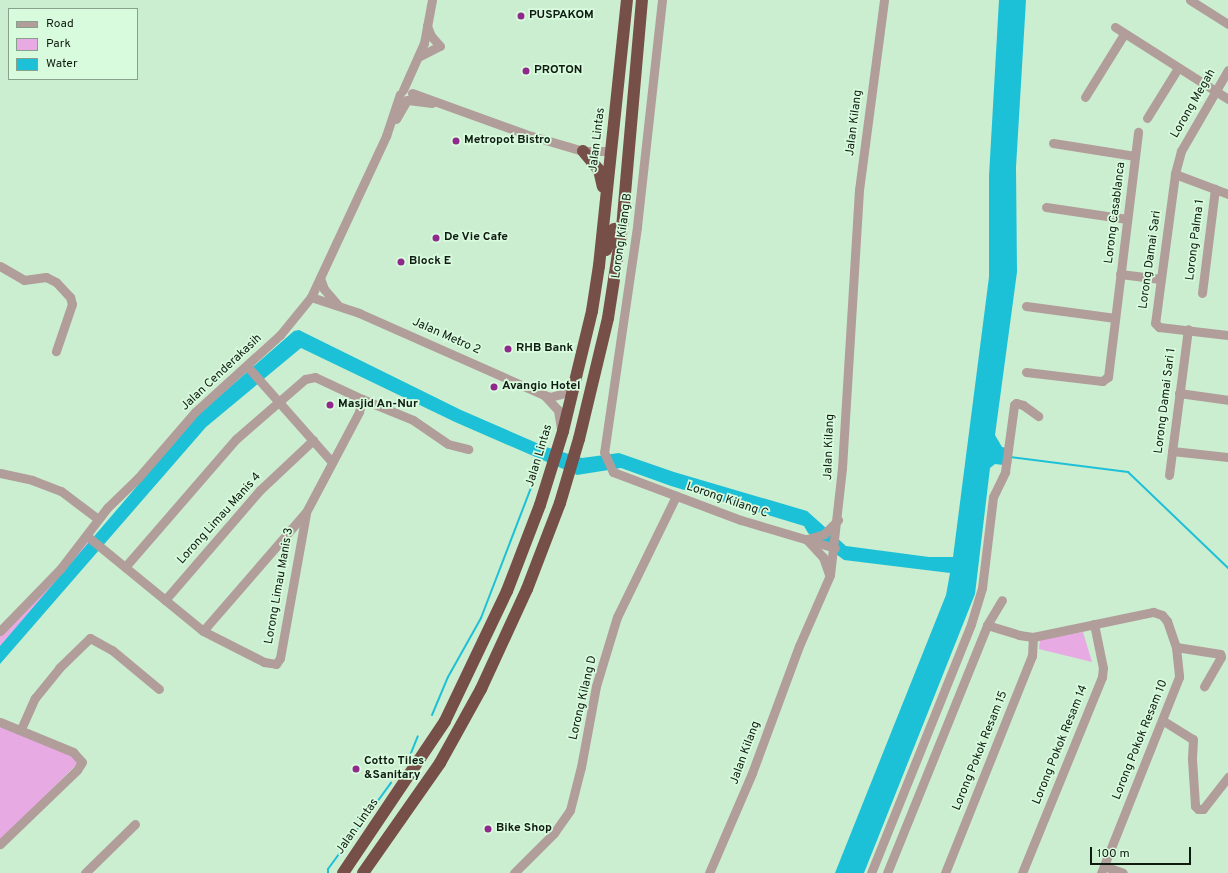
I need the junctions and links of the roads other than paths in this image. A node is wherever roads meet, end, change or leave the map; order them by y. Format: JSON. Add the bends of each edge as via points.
{"nodes":[{"id":1,"x":432,"y":0,"type":"edge"},
{"id":2,"x":626,"y":0,"type":"edge"},
{"id":3,"x":642,"y":0,"type":"edge"},
{"id":4,"x":662,"y":0,"type":"edge"},
{"id":5,"x":884,"y":0,"type":"edge"},
{"id":6,"x":1190,"y":0,"type":"edge"},
{"id":7,"x":1228,"y":24,"type":"edge"},
{"id":8,"x":427,"y":26,"type":"junction"},
{"id":9,"x":1115,"y":27,"type":"dead end"},
{"id":10,"x":1124,"y":34,"type":"junction"},
{"id":11,"x":418,"y":59,"type":"junction"},
{"id":12,"x":1178,"y":68,"type":"junction"},
{"id":13,"x":1228,"y":70,"type":"edge"},
{"id":14,"x":1215,"y":91,"type":"junction"},
{"id":15,"x":407,"y":94,"type":"junction"},
{"id":16,"x":1085,"y":97,"type":"dead end"},
{"id":17,"x":1228,"y":99,"type":"edge"},
{"id":18,"x":1147,"y":118,"type":"dead end"},
{"id":19,"x":1138,"y":132,"type":"dead end"},
{"id":20,"x":630,"y":137,"type":"junction"},
{"id":21,"x":1053,"y":143,"type":"dead end"},
{"id":22,"x":583,"y":151,"type":"junction"},
{"id":23,"x":611,"y":151,"type":"junction"},
{"id":24,"x":1135,"y":156,"type":"junction"},
{"id":25,"x":1174,"y":174,"type":"junction"},
{"id":26,"x":1215,"y":189,"type":"junction"},
{"id":27,"x":1228,"y":194,"type":"edge"},
{"id":28,"x":606,"y":200,"type":"junction"},
{"id":29,"x":1046,"y":207,"type":"dead end"},
{"id":30,"x":1127,"y":219,"type":"junction"},
{"id":31,"x":622,"y":228,"type":"junction"},
{"id":32,"x":0,"y":266,"type":"edge"},
{"id":33,"x":600,"y":266,"type":"junction"},
{"id":34,"x":1120,"y":274,"type":"junction"},
{"id":35,"x":320,"y":278,"type":"junction"},
{"id":36,"x":1161,"y":279,"type":"junction"},
{"id":37,"x":1202,"y":293,"type":"dead end"},
{"id":38,"x":311,"y":297,"type":"junction"},
{"id":39,"x":337,"y":304,"type":"junction"},
{"id":40,"x":1026,"y":306,"type":"dead end"},
{"id":41,"x":1115,"y":318,"type":"junction"},
{"id":42,"x":1188,"y":329,"type":"junction"},
{"id":43,"x":1228,"y":335,"type":"edge"},
{"id":44,"x":56,"y":352,"type":"dead end"},
{"id":45,"x":249,"y":367,"type":"junction"},
{"id":46,"x":1026,"y":372,"type":"dead end"},
{"id":47,"x":577,"y":374,"type":"junction"},
{"id":48,"x":1179,"y":393,"type":"junction"},
{"id":49,"x":544,"y":395,"type":"junction"},
{"id":50,"x":362,"y":399,"type":"junction"},
{"id":51,"x":1228,"y":400,"type":"edge"},
{"id":52,"x":279,"y":402,"type":"junction"},
{"id":53,"x":1038,"y":416,"type":"dead end"},
{"id":54,"x":313,"y":440,"type":"junction"},
{"id":55,"x":468,"y":449,"type":"dead end"},
{"id":56,"x":558,"y":449,"type":"junction"},
{"id":57,"x":1172,"y":451,"type":"junction"},
{"id":58,"x":1228,"y":457,"type":"edge"},
{"id":59,"x":332,"y":462,"type":"junction"},
{"id":60,"x":613,"y":472,"type":"joint"},
{"id":61,"x":0,"y":473,"type":"edge"},
{"id":62,"x":1169,"y":475,"type":"dead end"},
{"id":63,"x":676,"y":496,"type":"junction"},
{"id":64,"x":306,"y":512,"type":"junction"},
{"id":65,"x":98,"y":519,"type":"junction"},
{"id":66,"x":838,"y":520,"type":"junction"},
{"id":67,"x":89,"y":538,"type":"junction"},
{"id":68,"x":806,"y":539,"type":"junction"},
{"id":69,"x":835,"y":548,"type":"junction"},
{"id":70,"x":125,"y":567,"type":"junction"},
{"id":71,"x":830,"y":575,"type":"junction"},
{"id":72,"x":165,"y":600,"type":"junction"},
{"id":73,"x":1002,"y":600,"type":"dead end"},
{"id":74,"x":1094,"y":624,"type":"junction"},
{"id":75,"x":987,"y":625,"type":"junction"},
{"id":76,"x":0,"y":631,"type":"edge"},
{"id":77,"x":202,"y":631,"type":"junction"},
{"id":78,"x":1033,"y":637,"type":"junction"},
{"id":79,"x":1176,"y":647,"type":"junction"},
{"id":80,"x":1204,"y":687,"type":"dead end"},
{"id":81,"x":159,"y":689,"type":"dead end"},
{"id":82,"x":1162,"y":720,"type":"junction"},
{"id":83,"x":0,"y":722,"type":"edge"},
{"id":84,"x":21,"y":730,"type":"junction"},
{"id":85,"x":1228,"y":777,"type":"edge"},
{"id":86,"x":135,"y":824,"type":"dead end"},
{"id":87,"x":389,"y":838,"type":"junction"},
{"id":88,"x":0,"y":844,"type":"edge"},
{"id":89,"x":1102,"y":869,"type":"edge"},
{"id":90,"x":85,"y":873,"type":"edge"},
{"id":91,"x":343,"y":873,"type":"edge"},
{"id":92,"x":356,"y":873,"type":"edge"},
{"id":93,"x":363,"y":873,"type":"edge"},
{"id":94,"x":514,"y":873,"type":"edge"},
{"id":95,"x":709,"y":873,"type":"edge"},
{"id":96,"x":871,"y":873,"type":"edge"},
{"id":97,"x":886,"y":873,"type":"edge"},
{"id":98,"x":945,"y":873,"type":"edge"},
{"id":99,"x":1022,"y":873,"type":"edge"},
{"id":100,"x":1123,"y":873,"type":"edge"}],
"edges":[{"from":1,"to":8,"type":"street"},
{"from":2,"to":23,"type":"highway","name":"Jalan Lintas"},
{"from":3,"to":20,"type":"highway"},
{"from":4,"to":60,"type":"street","name":"Lorong Kilang B","via":[[637,226],[604,452]]},
{"from":5,"to":66,"type":"street","name":"Jalan Kilang","via":[[859,190]]},
{"from":6,"to":7,"type":"street"},
{"from":8,"to":11,"type":"street"},
{"from":8,"to":11,"type":"street","via":[[431,36],[440,46]]},
{"from":9,"to":10,"type":"street"},
{"from":10,"to":12,"type":"street"},
{"from":10,"to":16,"type":"street"},
{"from":11,"to":15,"type":"street","name":"Jalan Cenderakasih"},
{"from":12,"to":14,"type":"street"},
{"from":12,"to":18,"type":"street"},
{"from":13,"to":14,"type":"street","name":"Lorong Megah"},
{"from":14,"to":17,"type":"street"},
{"from":14,"to":25,"type":"street","name":"Lorong Megah","via":[[1186,140]]},
{"from":15,"to":22,"type":"street","via":[[447,104],[507,127]]},
{"from":15,"to":35,"type":"street","name":"Jalan Cenderakasih"},
{"from":19,"to":24,"type":"street","name":"Lorong Casablanca"},
{"from":20,"to":23,"type":"highway","via":[[621,148]]},
{"from":20,"to":31,"type":"highway"},
{"from":21,"to":24,"type":"street"},
{"from":22,"to":23,"type":"street"},
{"from":22,"to":28,"type":"highway","via":[[599,170]]},
{"from":23,"to":28,"type":"highway","name":"Jalan Lintas"},
{"from":24,"to":30,"type":"street","name":"Lorong Casablanca"},
{"from":25,"to":26,"type":"street"},
{"from":25,"to":36,"type":"street","name":"Lorong Damai Sari"},
{"from":26,"to":27,"type":"street"},
{"from":26,"to":37,"type":"street","name":"Lorong Palma 1"},
{"from":28,"to":33,"type":"highway","name":"Jalan Lintas"},
{"from":29,"to":30,"type":"street"},
{"from":30,"to":34,"type":"street","name":"Lorong Casablanca"},
{"from":31,"to":33,"type":"highway","via":[[614,229],[611,234]]},
{"from":31,"to":87,"type":"highway","via":[[608,318],[590,397],[560,503],[528,589],[481,689],[440,763]]},
{"from":32,"to":44,"type":"street","via":[[24,280],[46,277],[56,282],[70,297],[72,304]]},
{"from":33,"to":47,"type":"highway","name":"Jalan Lintas"},
{"from":34,"to":36,"type":"street","name":"Lorong Casablanca"},
{"from":34,"to":41,"type":"street","name":"Lorong Casablanca"},
{"from":35,"to":38,"type":"street","name":"Jalan Cenderakasih"},
{"from":35,"to":39,"type":"street","name":"Jalan Metro 2","via":[[324,288]]},
{"from":36,"to":42,"type":"street","name":"Lorong Damai Sari","via":[[1156,326]]},
{"from":38,"to":39,"type":"street","name":"Jalan Metro 2"},
{"from":38,"to":45,"type":"street","name":"Jalan Cenderakasih"},
{"from":39,"to":49,"type":"street","name":"Jalan Metro 2"},
{"from":40,"to":41,"type":"street"},
{"from":41,"to":46,"type":"street","name":"Lorong Casablanca","via":[[1106,379],[1102,381]]},
{"from":42,"to":43,"type":"street","name":"Lorong Damai Sari"},
{"from":42,"to":48,"type":"street","name":"Lorong Damai Sari 1"},
{"from":45,"to":52,"type":"street"},
{"from":45,"to":65,"type":"street","name":"Jalan Cenderakasih","via":[[195,412]]},
{"from":47,"to":49,"type":"street","via":[[561,394]]},
{"from":47,"to":56,"type":"highway","name":"Jalan Lintas"},
{"from":48,"to":51,"type":"street"},
{"from":48,"to":57,"type":"street","name":"Lorong Damai Sari 1"},
{"from":49,"to":56,"type":"street","name":"Jalan Metro 2","via":[[559,413],[561,430]]},
{"from":50,"to":52,"type":"street","via":[[310,376]]},
{"from":50,"to":55,"type":"street","via":[[412,420],[448,444]]},
{"from":50,"to":59,"type":"street","via":[[359,412]]},
{"from":52,"to":54,"type":"street"},
{"from":52,"to":70,"type":"street","via":[[236,439]]},
{"from":53,"to":96,"type":"street","via":[[1023,405],[1014,405],[1004,472],[993,496],[982,588],[971,624]]},
{"from":54,"to":59,"type":"street"},
{"from":54,"to":72,"type":"street","name":"Lorong Limau Manis 4","via":[[260,490]]},
{"from":56,"to":91,"type":"highway","name":"Jalan Lintas","via":[[507,591],[445,721]]},
{"from":57,"to":58,"type":"street"},
{"from":57,"to":62,"type":"street","name":"Lorong Damai Sari 1"},
{"from":59,"to":64,"type":"street"},
{"from":60,"to":63,"type":"street","name":"Lorong Kilang C"},
{"from":61,"to":65,"type":"street","via":[[32,480],[61,491]]},
{"from":63,"to":68,"type":"street","name":"Lorong Kilang C","via":[[741,520]]},
{"from":63,"to":94,"type":"street","name":"Lorong Kilang D","via":[[617,617],[596,686],[575,798],[570,810],[554,833]]},
{"from":64,"to":77,"type":"street"},
{"from":64,"to":77,"type":"street","name":"Lorong Limau Manis 3","via":[[280,658],[276,664],[264,662]]},
{"from":65,"to":67,"type":"street","name":"Jalan Cenderakasih"},
{"from":66,"to":68,"type":"street","via":[[824,534]]},
{"from":66,"to":69,"type":"street","name":"Jalan Kilang"},
{"from":67,"to":70,"type":"street"},
{"from":67,"to":76,"type":"street","name":"Jalan Cenderakasih"},
{"from":68,"to":69,"type":"street","name":"Lorong Kilang C"},
{"from":68,"to":71,"type":"street","via":[[823,557]]},
{"from":69,"to":71,"type":"street","name":"Jalan Kilang"},
{"from":70,"to":72,"type":"street"},
{"from":71,"to":95,"type":"street","name":"Jalan Kilang","via":[[752,773]]},
{"from":72,"to":77,"type":"street"},
{"from":73,"to":75,"type":"street"},
{"from":74,"to":78,"type":"street"},
{"from":74,"to":79,"type":"street","name":"Lorong Pokok Resam 10","via":[[1153,612],[1162,615]]},
{"from":74,"to":99,"type":"street","name":"Lorong Pokok Resam 14","via":[[1103,668],[1102,677]]},
{"from":75,"to":78,"type":"street","via":[[1019,636]]},
{"from":75,"to":97,"type":"street"},
{"from":78,"to":98,"type":"street","name":"Lorong Pokok Resam 15","via":[[1032,656]]},
{"from":79,"to":80,"type":"street","via":[[1220,654],[1221,657]]},
{"from":79,"to":82,"type":"street","name":"Lorong Pokok Resam 10","via":[[1179,677]]},
{"from":81,"to":84,"type":"street","via":[[112,650],[90,638],[35,698]]},
{"from":82,"to":85,"type":"street","via":[[1193,739],[1195,806],[1198,809],[1203,809]]},
{"from":82,"to":89,"type":"street","name":"Lorong Pokok Resam 10"},
{"from":83,"to":84,"type":"street"},
{"from":84,"to":88,"type":"street","via":[[73,752],[82,762],[77,770]]},
{"from":86,"to":90,"type":"street"},
{"from":87,"to":92,"type":"highway"},
{"from":87,"to":93,"type":"highway"},
{"from":89,"to":100,"type":"street"}]}
